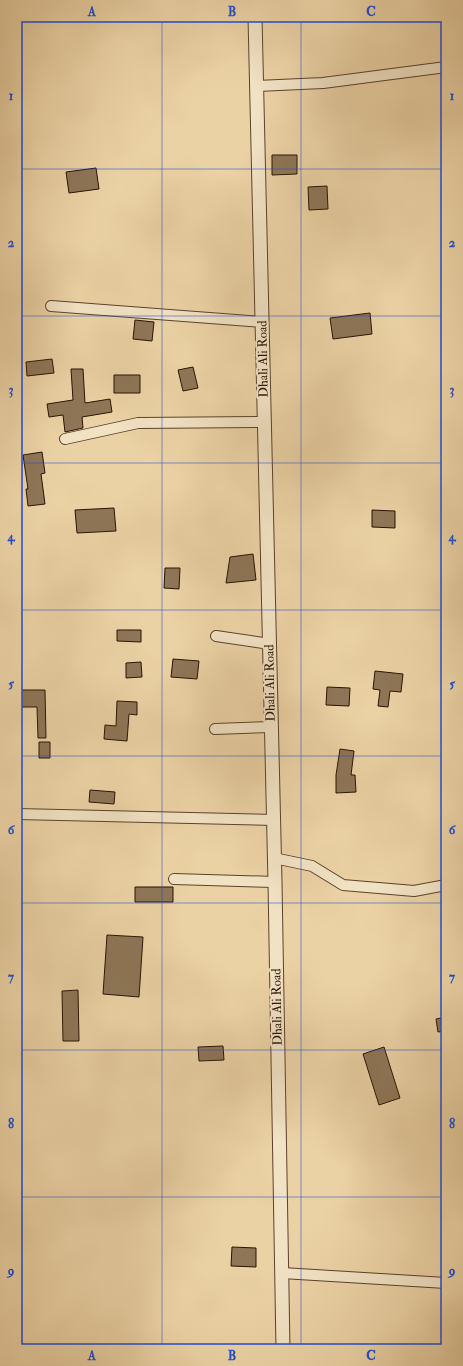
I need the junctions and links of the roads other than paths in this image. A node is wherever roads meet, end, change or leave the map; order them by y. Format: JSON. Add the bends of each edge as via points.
{"nodes":[{"id":1,"x":255,"y":17,"type":"edge"},
{"id":2,"x":446,"y":67,"type":"edge"},
{"id":3,"x":257,"y":86,"type":"junction"},
{"id":4,"x":51,"y":306,"type":"dead end"},
{"id":5,"x":263,"y":322,"type":"junction"},
{"id":6,"x":265,"y":422,"type":"junction"},
{"id":7,"x":64,"y":440,"type":"dead end"},
{"id":8,"x":216,"y":636,"type":"dead end"},
{"id":9,"x":270,"y":644,"type":"junction"},
{"id":10,"x":271,"y":727,"type":"junction"},
{"id":11,"x":215,"y":729,"type":"dead end"},
{"id":12,"x":17,"y":814,"type":"edge"},
{"id":13,"x":274,"y":820,"type":"junction"},
{"id":14,"x":274,"y":858,"type":"junction"},
{"id":15,"x":174,"y":879,"type":"dead end"},
{"id":16,"x":275,"y":882,"type":"junction"},
{"id":17,"x":446,"y":885,"type":"edge"},
{"id":18,"x":282,"y":1273,"type":"junction"},
{"id":19,"x":446,"y":1282,"type":"edge"},
{"id":20,"x":283,"y":1349,"type":"edge"}],
"edges":[{"from":1,"to":3,"type":"street","name":"Dhali Ali Road"},
{"from":2,"to":3,"type":"street","via":[[323,83]]},
{"from":3,"to":5,"type":"street","name":"Dhali Ali Road"},
{"from":4,"to":5,"type":"street"},
{"from":5,"to":6,"type":"street","name":"Dhali Ali Road"},
{"from":6,"to":7,"type":"street","via":[[138,423]]},
{"from":6,"to":9,"type":"street","name":"Dhali Ali Road"},
{"from":8,"to":9,"type":"street"},
{"from":9,"to":10,"type":"street","name":"Dhali Ali Road"},
{"from":10,"to":11,"type":"street"},
{"from":10,"to":13,"type":"street","name":"Dhali Ali Road"},
{"from":12,"to":13,"type":"street"},
{"from":13,"to":14,"type":"street","name":"Dhali Ali Road"},
{"from":14,"to":16,"type":"street","name":"Dhali Ali Road"},
{"from":14,"to":17,"type":"street","via":[[312,866],[343,885],[414,891]]},
{"from":15,"to":16,"type":"street"},
{"from":16,"to":18,"type":"street","name":"Dhali Ali Road"},
{"from":18,"to":19,"type":"street"},
{"from":18,"to":20,"type":"street","name":"Dhali Ali Road"}]}
